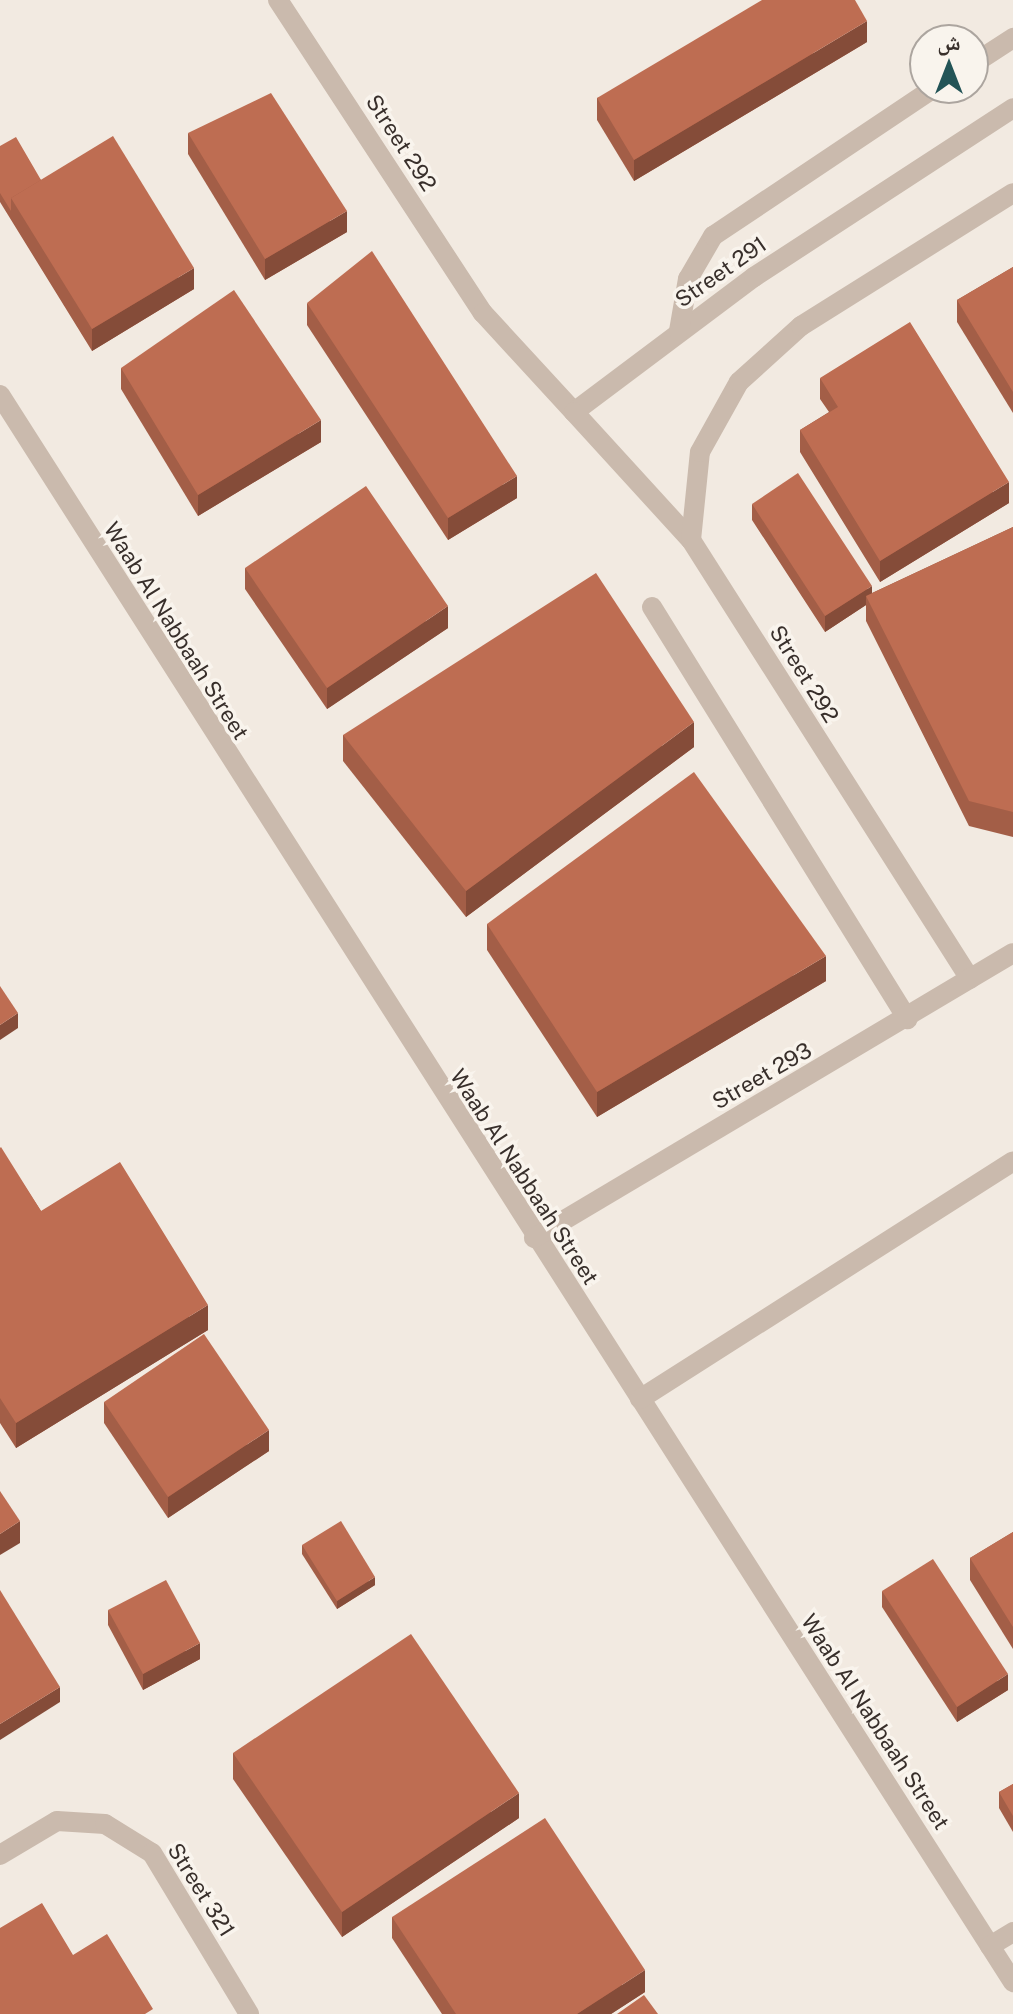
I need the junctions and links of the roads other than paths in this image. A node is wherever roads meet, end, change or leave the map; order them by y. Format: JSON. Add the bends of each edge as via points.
{"nodes":[{"id":1,"x":278,"y":0,"type":"edge"},
{"id":2,"x":1013,"y":38,"type":"edge"},
{"id":3,"x":989,"y":54,"type":"edge"},
{"id":4,"x":909,"y":104,"type":"edge"},
{"id":5,"x":1013,"y":108,"type":"edge"},
{"id":6,"x":1013,"y":193,"type":"edge"},
{"id":7,"x":679,"y":331,"type":"junction"},
{"id":8,"x":0,"y":395,"type":"edge"},
{"id":9,"x":574,"y":412,"type":"junction"},
{"id":10,"x":691,"y":540,"type":"junction"},
{"id":11,"x":652,"y":607,"type":"dead end"},
{"id":12,"x":1013,"y":953,"type":"edge"},
{"id":13,"x":970,"y":979,"type":"junction"},
{"id":14,"x":907,"y":1019,"type":"junction"},
{"id":15,"x":1013,"y":1161,"type":"edge"},
{"id":16,"x":534,"y":1238,"type":"junction"},
{"id":17,"x":640,"y":1399,"type":"junction"},
{"id":18,"x":0,"y":1855,"type":"edge"},
{"id":19,"x":1013,"y":1932,"type":"edge"},
{"id":20,"x":990,"y":1946,"type":"junction"},
{"id":21,"x":1013,"y":1982,"type":"edge"},
{"id":22,"x":249,"y":2014,"type":"edge"}],
"edges":[{"from":1,"to":9,"type":"street","name":"Street 292","via":[[483,313]]},
{"from":2,"to":3,"type":"street"},
{"from":4,"to":7,"type":"street","via":[[731,218],[698,257]]},
{"from":5,"to":7,"type":"street","name":"Street 291"},
{"from":6,"to":10,"type":"street","via":[[801,326],[739,382],[700,452]]},
{"from":7,"to":9,"type":"street","name":"Street 291"},
{"from":8,"to":16,"type":"street","name":"Waab Al Nabbaah Street"},
{"from":9,"to":10,"type":"street","name":"Street 292"},
{"from":10,"to":13,"type":"street","name":"Street 292"},
{"from":11,"to":14,"type":"street"},
{"from":12,"to":13,"type":"street","name":"Street 293"},
{"from":13,"to":14,"type":"street","name":"Street 293"},
{"from":14,"to":16,"type":"street","name":"Street 293"},
{"from":15,"to":17,"type":"street"},
{"from":16,"to":17,"type":"street","name":"Waab Al Nabbaah Street"},
{"from":17,"to":20,"type":"street","name":"Waab Al Nabbaah Street"},
{"from":18,"to":22,"type":"street","name":"Street 321","via":[[57,1821],[105,1824],[152,1853]]},
{"from":19,"to":20,"type":"street"},
{"from":20,"to":21,"type":"street","name":"Waab Al Nabbaah Street"}]}
